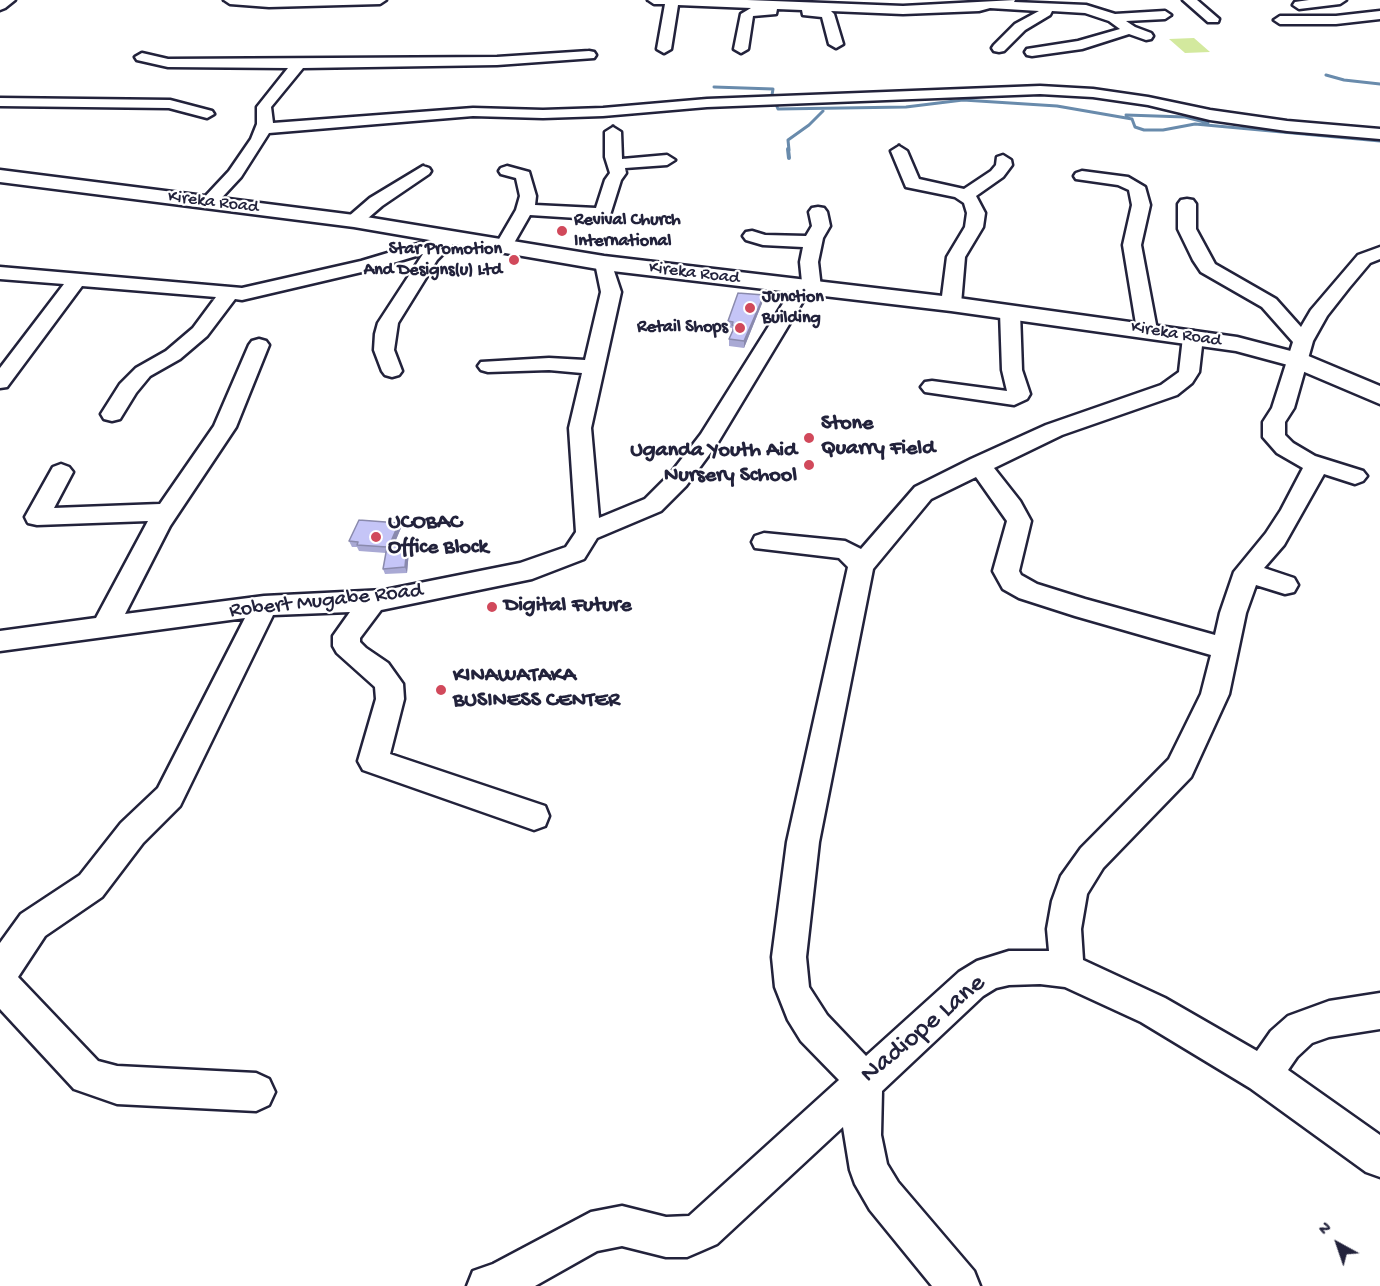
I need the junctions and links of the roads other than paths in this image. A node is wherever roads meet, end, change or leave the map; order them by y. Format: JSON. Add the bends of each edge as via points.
{"nodes":[{"id":1,"x":8,"y":0,"type":"edge"},
{"id":2,"x":230,"y":0,"type":"edge"},
{"id":3,"x":380,"y":0,"type":"edge"},
{"id":4,"x":654,"y":0,"type":"edge"},
{"id":5,"x":866,"y":0,"type":"edge"},
{"id":6,"x":1009,"y":0,"type":"edge"},
{"id":7,"x":1189,"y":0,"type":"edge"},
{"id":8,"x":1340,"y":0,"type":"edge"},
{"id":9,"x":672,"y":1,"type":"edge"},
{"id":10,"x":0,"y":5,"type":"edge"},
{"id":11,"x":993,"y":5,"type":"junction"},
{"id":12,"x":1299,"y":5,"type":"dead end"},
{"id":13,"x":1044,"y":6,"type":"junction"},
{"id":14,"x":855,"y":8,"type":"junction"},
{"id":15,"x":784,"y":9,"type":"junction"},
{"id":16,"x":890,"y":9,"type":"junction"},
{"id":17,"x":1165,"y":15,"type":"dead end"},
{"id":18,"x":1380,"y":15,"type":"edge"},
{"id":19,"x":830,"y":18,"type":"junction"},
{"id":20,"x":1114,"y":18,"type":"junction"},
{"id":21,"x":1213,"y":19,"type":"dead end"},
{"id":22,"x":1280,"y":20,"type":"dead end"},
{"id":23,"x":1130,"y":30,"type":"junction"},
{"id":24,"x":1146,"y":36,"type":"dead end"},
{"id":25,"x":836,"y":44,"type":"dead end"},
{"id":26,"x":999,"y":48,"type":"dead end"},
{"id":27,"x":664,"y":49,"type":"dead end"},
{"id":28,"x":741,"y":49,"type":"dead end"},
{"id":29,"x":1032,"y":52,"type":"dead end"},
{"id":30,"x":589,"y":55,"type":"dead end"},
{"id":31,"x":142,"y":57,"type":"dead end"},
{"id":32,"x":298,"y":63,"type":"junction"},
{"id":33,"x":0,"y":102,"type":"edge"},
{"id":34,"x":207,"y":114,"type":"dead end"},
{"id":35,"x":264,"y":121,"type":"junction"},
{"id":36,"x":614,"y":132,"type":"dead end"},
{"id":37,"x":1380,"y":134,"type":"edge"},
{"id":38,"x":899,"y":151,"type":"dead end"},
{"id":39,"x":667,"y":160,"type":"dead end"},
{"id":40,"x":1003,"y":160,"type":"dead end"},
{"id":41,"x":617,"y":164,"type":"junction"},
{"id":42,"x":423,"y":171,"type":"dead end"},
{"id":43,"x":507,"y":171,"type":"dead end"},
{"id":44,"x":0,"y":176,"type":"edge"},
{"id":45,"x":1082,"y":176,"type":"dead end"},
{"id":46,"x":966,"y":196,"type":"junction"},
{"id":47,"x":208,"y":202,"type":"junction"},
{"id":48,"x":1186,"y":204,"type":"dead end"},
{"id":49,"x":525,"y":210,"type":"junction"},
{"id":50,"x":818,"y":212,"type":"dead end"},
{"id":51,"x":354,"y":221,"type":"junction"},
{"id":52,"x":752,"y":236,"type":"dead end"},
{"id":53,"x":449,"y":240,"type":"junction"},
{"id":54,"x":813,"y":242,"type":"junction"},
{"id":55,"x":504,"y":246,"type":"junction"},
{"id":56,"x":1380,"y":252,"type":"edge"},
{"id":57,"x":604,"y":263,"type":"junction"},
{"id":58,"x":0,"y":273,"type":"edge"},
{"id":59,"x":76,"y":281,"type":"junction"},
{"id":60,"x":804,"y":287,"type":"junction"},
{"id":61,"x":230,"y":294,"type":"junction"},
{"id":62,"x":951,"y":304,"type":"junction"},
{"id":63,"x":1010,"y":312,"type":"junction"},
{"id":64,"x":1147,"y":330,"type":"junction"},
{"id":65,"x":1193,"y":337,"type":"junction"},
{"id":66,"x":259,"y":345,"type":"dead end"},
{"id":67,"x":1300,"y":351,"type":"junction"},
{"id":68,"x":488,"y":366,"type":"dead end"},
{"id":69,"x":592,"y":367,"type":"junction"},
{"id":70,"x":392,"y":370,"type":"dead end"},
{"id":71,"x":0,"y":382,"type":"edge"},
{"id":72,"x":932,"y":387,"type":"dead end"},
{"id":73,"x":1380,"y":396,"type":"edge"},
{"id":74,"x":111,"y":414,"type":"dead end"},
{"id":75,"x":979,"y":464,"type":"junction"},
{"id":76,"x":1315,"y":465,"type":"junction"},
{"id":77,"x":61,"y":472,"type":"dead end"},
{"id":78,"x":1355,"y":476,"type":"dead end"},
{"id":79,"x":167,"y":512,"type":"junction"},
{"id":80,"x":588,"y":532,"type":"junction"},
{"id":81,"x":764,"y":542,"type":"dead end"},
{"id":82,"x":861,"y":566,"type":"junction"},
{"id":83,"x":1247,"y":572,"type":"junction"},
{"id":84,"x":1285,"y":585,"type":"dead end"},
{"id":85,"x":375,"y":600,"type":"junction"},
{"id":86,"x":264,"y":606,"type":"junction"},
{"id":87,"x":105,"y":627,"type":"junction"},
{"id":88,"x":0,"y":641,"type":"edge"},
{"id":89,"x":1225,"y":648,"type":"junction"},
{"id":90,"x":534,"y":816,"type":"dead end"},
{"id":91,"x":1067,"y":970,"type":"junction"},
{"id":92,"x":0,"y":974,"type":"edge"},
{"id":93,"x":0,"y":984,"type":"edge"},
{"id":94,"x":1380,"y":1011,"type":"edge"},
{"id":95,"x":1263,"y":1075,"type":"junction"},
{"id":96,"x":864,"y":1080,"type":"junction"},
{"id":97,"x":256,"y":1092,"type":"dead end"},
{"id":98,"x":1380,"y":1158,"type":"edge"},
{"id":99,"x":488,"y":1286,"type":"edge"},
{"id":100,"x":958,"y":1286,"type":"edge"}],
"edges":[{"from":1,"to":10,"type":"main road"},
{"from":2,"to":3,"type":"street"},
{"from":4,"to":9,"type":"street"},
{"from":5,"to":14,"type":"street"},
{"from":6,"to":11,"type":"street"},
{"from":7,"to":21,"type":"street"},
{"from":8,"to":12,"type":"street"},
{"from":9,"to":15,"type":"street"},
{"from":9,"to":27,"type":"street"},
{"from":11,"to":13,"type":"street"},
{"from":11,"to":16,"type":"street"},
{"from":13,"to":20,"type":"street","via":[[1086,9]]},
{"from":13,"to":26,"type":"street","via":[[1046,12],[1020,27]]},
{"from":14,"to":15,"type":"street"},
{"from":14,"to":16,"type":"street"},
{"from":15,"to":19,"type":"street","via":[[825,12]]},
{"from":15,"to":28,"type":"street","via":[[748,12]]},
{"from":16,"to":19,"type":"street","via":[[889,15],[878,17]]},
{"from":17,"to":20,"type":"street"},
{"from":18,"to":22,"type":"street"},
{"from":19,"to":25,"type":"street"},
{"from":20,"to":23,"type":"street"},
{"from":23,"to":24,"type":"street"},
{"from":23,"to":29,"type":"street","via":[[1082,45]]},
{"from":30,"to":32,"type":"street","via":[[497,61]]},
{"from":31,"to":32,"type":"street","via":[[168,63]]},
{"from":32,"to":35,"type":"street","via":[[274,92]]},
{"from":33,"to":34,"type":"street","via":[[170,104]]},
{"from":35,"to":37,"type":"street","via":[[278,127],[473,112],[591,112],[707,103],[1065,90],[1277,125]]},
{"from":35,"to":47,"type":"street","via":[[235,174]]},
{"from":36,"to":41,"type":"street","via":[[613,158]]},
{"from":38,"to":46,"type":"street","via":[[912,183]]},
{"from":39,"to":41,"type":"street"},
{"from":40,"to":46,"type":"street","via":[[997,174]]},
{"from":41,"to":49,"type":"street","via":[[618,172],[602,213]]},
{"from":42,"to":51,"type":"street"},
{"from":43,"to":49,"type":"street","via":[[523,175],[528,196]]},
{"from":44,"to":47,"type":"main road","name":"Kireka Road"},
{"from":45,"to":64,"type":"street","via":[[1122,180],[1137,187],[1142,205],[1132,245]]},
{"from":46,"to":62,"type":"street","via":[[977,217],[956,257]]},
{"from":47,"to":51,"type":"main road","name":"Kireka Road"},
{"from":48,"to":67,"type":"street","via":[[1187,229],[1208,268],[1269,303]]},
{"from":49,"to":55,"type":"street"},
{"from":50,"to":54,"type":"street","via":[[821,226]]},
{"from":51,"to":53,"type":"main road","name":"Kireka Road"},
{"from":52,"to":54,"type":"street"},
{"from":53,"to":55,"type":"main road","name":"Kireka Road"},
{"from":53,"to":61,"type":"street","via":[[259,292]]},
{"from":53,"to":70,"type":"street","via":[[430,257],[388,323],[384,350]]},
{"from":54,"to":60,"type":"street"},
{"from":55,"to":57,"type":"main road","name":"Kireka Road"},
{"from":56,"to":67,"type":"street","via":[[1364,259],[1349,275],[1318,314]]},
{"from":57,"to":60,"type":"main road","name":"Kireka Road"},
{"from":57,"to":69,"type":"street","via":[[611,292]]},
{"from":58,"to":59,"type":"street"},
{"from":59,"to":61,"type":"street"},
{"from":59,"to":71,"type":"street"},
{"from":60,"to":62,"type":"main road","name":"Kireka Road"},
{"from":60,"to":80,"type":"street","name":"Robert Mugabe Road","via":[[709,439],[678,480],[653,505]]},
{"from":61,"to":74,"type":"street","via":[[200,332],[173,355],[143,372]]},
{"from":62,"to":63,"type":"main road","name":"Kireka Road"},
{"from":63,"to":64,"type":"main road","name":"Kireka Road"},
{"from":63,"to":72,"type":"street","via":[[1012,370],[1019,394],[1014,398]]},
{"from":64,"to":65,"type":"main road","name":"Kireka Road"},
{"from":65,"to":67,"type":"main road","name":"Kireka Road"},
{"from":65,"to":75,"type":"street","via":[[1189,372],[1169,390],[1054,430]]},
{"from":66,"to":79,"type":"street","via":[[225,427]]},
{"from":67,"to":73,"type":"main road","name":"Kireka Road"},
{"from":67,"to":76,"type":"street","via":[[1273,431],[1285,448]]},
{"from":68,"to":69,"type":"street"},
{"from":69,"to":80,"type":"street","via":[[579,428]]},
{"from":75,"to":82,"type":"street","via":[[923,493]]},
{"from":75,"to":89,"type":"street","via":[[1019,521],[1006,571],[1012,582],[1083,609]]},
{"from":76,"to":78,"type":"street"},
{"from":76,"to":83,"type":"street","via":[[1292,514]]},
{"from":77,"to":79,"type":"street","via":[[37,517]]},
{"from":79,"to":87,"type":"street"},
{"from":80,"to":85,"type":"street","name":"Robert Mugabe Road","via":[[575,553],[523,572]]},
{"from":81,"to":82,"type":"street","via":[[844,550]]},
{"from":82,"to":96,"type":"street","via":[[803,843],[789,957],[792,987],[800,1008]]},
{"from":83,"to":84,"type":"street"},
{"from":83,"to":89,"type":"street"},
{"from":85,"to":86,"type":"street","name":"Robert Mugabe Road"},
{"from":85,"to":90,"type":"street","via":[[345,636],[347,646],[389,684],[390,699],[373,761]]},
{"from":86,"to":87,"type":"street","name":"Robert Mugabe Road"},
{"from":86,"to":92,"type":"street","via":[[169,797],[132,833],[91,886],[33,925]]},
{"from":87,"to":88,"type":"street","name":"Robert Mugabe Road"},
{"from":89,"to":91,"type":"street","via":[[1215,694],[1180,768],[1092,858],[1073,887],[1064,929]]},
{"from":91,"to":95,"type":"street","name":"Nadiope Lane","via":[[1153,1010]]},
{"from":91,"to":96,"type":"street","name":"Nadiope Lane","via":[[1009,968],[988,973]]},
{"from":93,"to":97,"type":"street","via":[[87,1076],[117,1085]]},
{"from":94,"to":95,"type":"street","via":[[1329,1019],[1301,1029],[1284,1044]]},
{"from":95,"to":98,"type":"street","name":"Nadiope Lane"},
{"from":96,"to":99,"type":"street","name":"Nadiope Lane","via":[[703,1230],[687,1237],[666,1237],[622,1226],[591,1232]]},
{"from":96,"to":100,"type":"street","via":[[861,1135],[869,1170],[884,1196]]}]}
